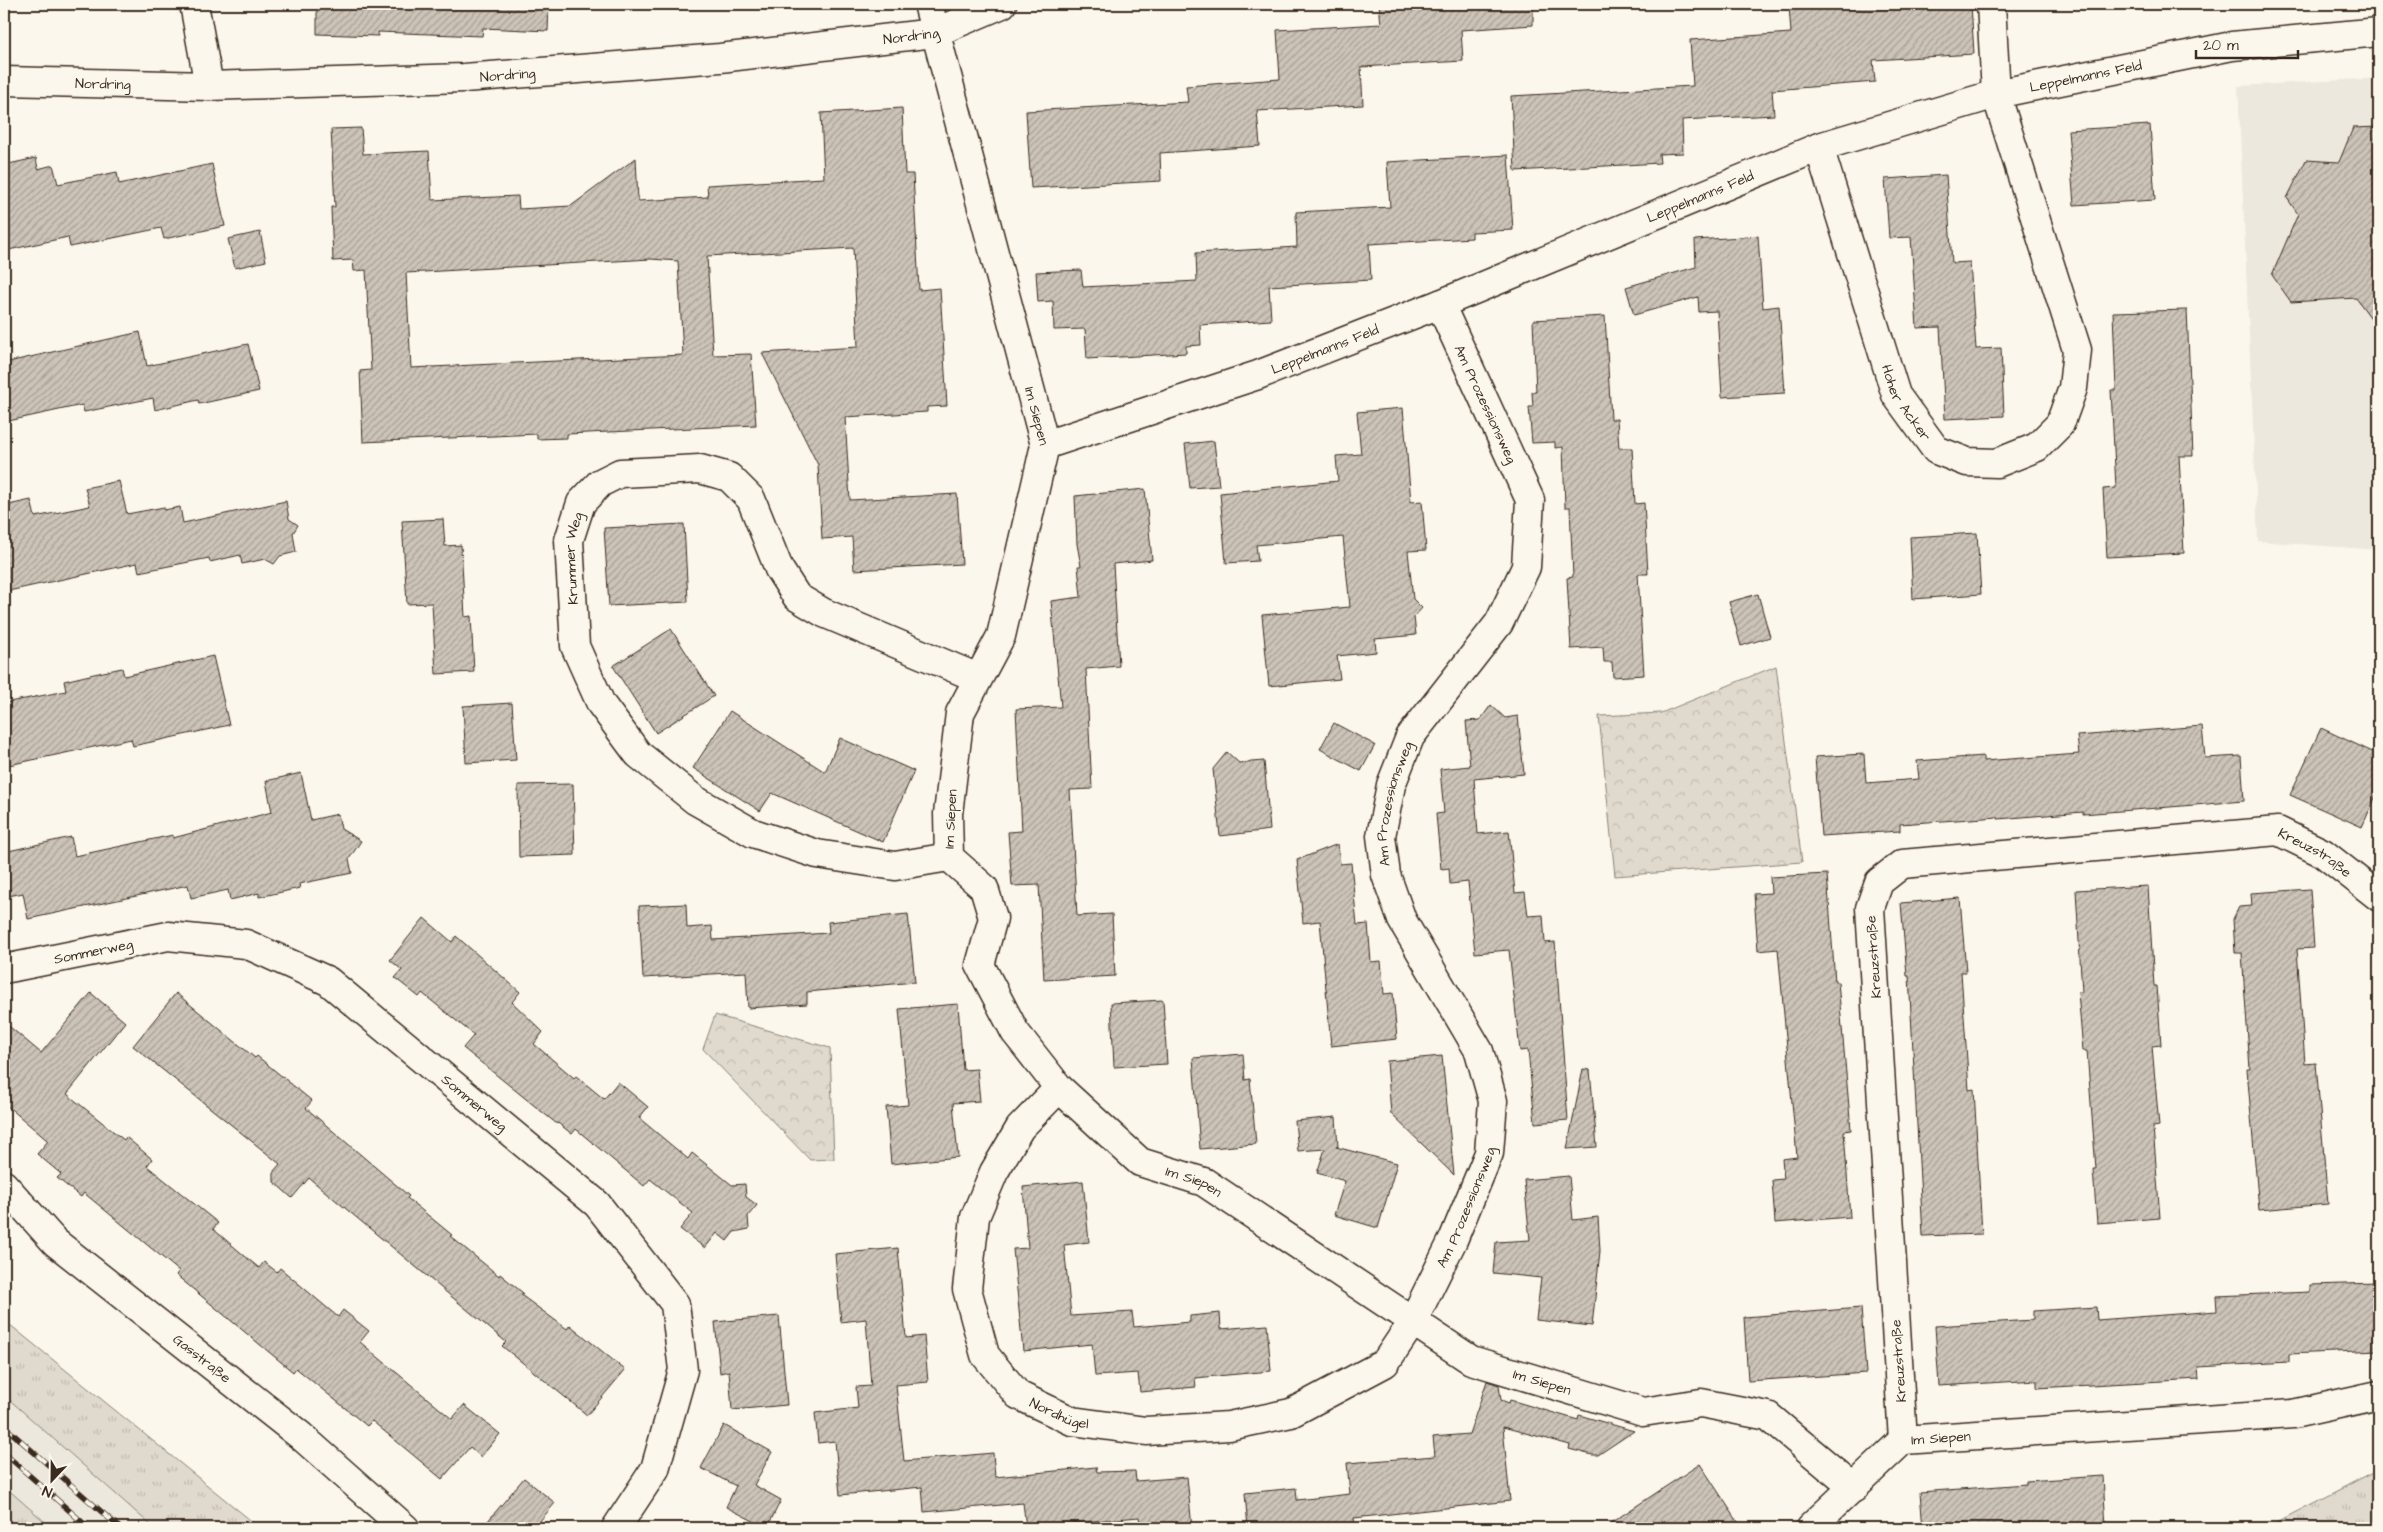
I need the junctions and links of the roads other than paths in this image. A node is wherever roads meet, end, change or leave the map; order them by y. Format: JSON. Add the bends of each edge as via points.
{"nodes":[{"id":1,"x":194,"y":4,"type":"edge"},
{"id":2,"x":928,"y":4,"type":"edge"},
{"id":3,"x":1002,"y":4,"type":"edge"},
{"id":4,"x":1991,"y":4,"type":"edge"},
{"id":5,"x":2379,"y":32,"type":"edge"},
{"id":6,"x":934,"y":33,"type":"junction"},
{"id":7,"x":4,"y":81,"type":"edge"},
{"id":8,"x":209,"y":86,"type":"junction"},
{"id":9,"x":1996,"y":94,"type":"junction"},
{"id":10,"x":1819,"y":147,"type":"junction"},
{"id":11,"x":1440,"y":304,"type":"junction"},
{"id":12,"x":1045,"y":445,"type":"junction"},
{"id":13,"x":978,"y":678,"type":"junction"},
{"id":14,"x":949,"y":857,"type":"junction"},
{"id":15,"x":2379,"y":897,"type":"edge"},
{"id":16,"x":4,"y":969,"type":"edge"},
{"id":17,"x":1059,"y":1088,"type":"junction"},
{"id":18,"x":4,"y":1185,"type":"edge"},
{"id":19,"x":1413,"y":1321,"type":"junction"},
{"id":20,"x":2379,"y":1395,"type":"edge"},
{"id":21,"x":1903,"y":1440,"type":"junction"},
{"id":22,"x":1854,"y":1488,"type":"junction"},
{"id":23,"x":405,"y":1528,"type":"edge"},
{"id":24,"x":616,"y":1528,"type":"edge"},
{"id":25,"x":1810,"y":1528,"type":"edge"}],
"edges":[{"from":1,"to":8,"type":"street"},
{"from":2,"to":6,"type":"street","name":"Im Siepen"},
{"from":3,"to":6,"type":"street","name":"Nordring"},
{"from":4,"to":9,"type":"street"},
{"from":5,"to":9,"type":"street","name":"Leppelmanns Feld","via":[[2232,46]]},
{"from":6,"to":8,"type":"street","name":"Nordring","via":[[720,58],[464,78]]},
{"from":6,"to":12,"type":"street","name":"Im Siepen"},
{"from":7,"to":8,"type":"street","name":"Nordring"},
{"from":9,"to":10,"type":"street","name":"Leppelmanns Feld"},
{"from":9,"to":10,"type":"street","name":"Hoher Acker","via":[[2077,350],[2073,388],[2060,424],[2037,447],[1997,463],[1967,462],[1936,450],[1896,395]]},
{"from":10,"to":11,"type":"street","name":"Leppelmanns Feld"},
{"from":11,"to":12,"type":"street","name":"Leppelmanns Feld","via":[[1258,375]]},
{"from":11,"to":19,"type":"street","name":"Am Prozessionsweg","via":[[1530,500],[1526,567],[1499,623],[1410,737],[1391,785],[1380,836],[1386,875],[1402,920],[1479,1051],[1493,1101],[1489,1153],[1453,1240]]},
{"from":12,"to":13,"type":"street","name":"Im Siepen","via":[[1001,636]]},
{"from":13,"to":14,"type":"street","name":"Im Siepen","via":[[960,713],[948,814]]},
{"from":13,"to":14,"type":"street","name":"Krummer Weg","via":[[824,613],[797,597],[779,569],[752,499],[729,477],[700,469],[620,473],[600,483],[581,503],[569,540],[575,646],[601,704],[638,754],[695,800],[753,833],[817,854],[895,866]]},
{"from":14,"to":17,"type":"street","name":"Im Siepen","via":[[984,888],[993,918],[980,965],[1014,1032]]},
{"from":15,"to":21,"type":"street","name":"Kreuzstraße","via":[[2323,853],[2278,831],[1902,864],[1879,882],[1870,908]]},
{"from":16,"to":24,"type":"street","name":"Sommerweg","via":[[168,936],[246,944],[328,981],[597,1204],[675,1304],[683,1370],[655,1469]]},
{"from":17,"to":19,"type":"street","name":"Im Siepen","via":[[1140,1162],[1204,1182]]},
{"from":17,"to":19,"type":"street","name":"Nordhügel","via":[[1020,1128],[994,1172],[975,1217],[968,1289],[985,1355],[1018,1395],[1072,1421],[1146,1431],[1229,1426],[1291,1413],[1385,1363]]},
{"from":18,"to":23,"type":"street","name":"Gasstraße","via":[[55,1242],[301,1436]]},
{"from":19,"to":22,"type":"street","name":"Im Siepen","via":[[1471,1360],[1644,1412],[1700,1402],[1768,1416]]},
{"from":20,"to":21,"type":"street","name":"Im Siepen","via":[[2293,1414]]},
{"from":21,"to":22,"type":"street","name":"Im Siepen"},
{"from":22,"to":25,"type":"street"}]}
